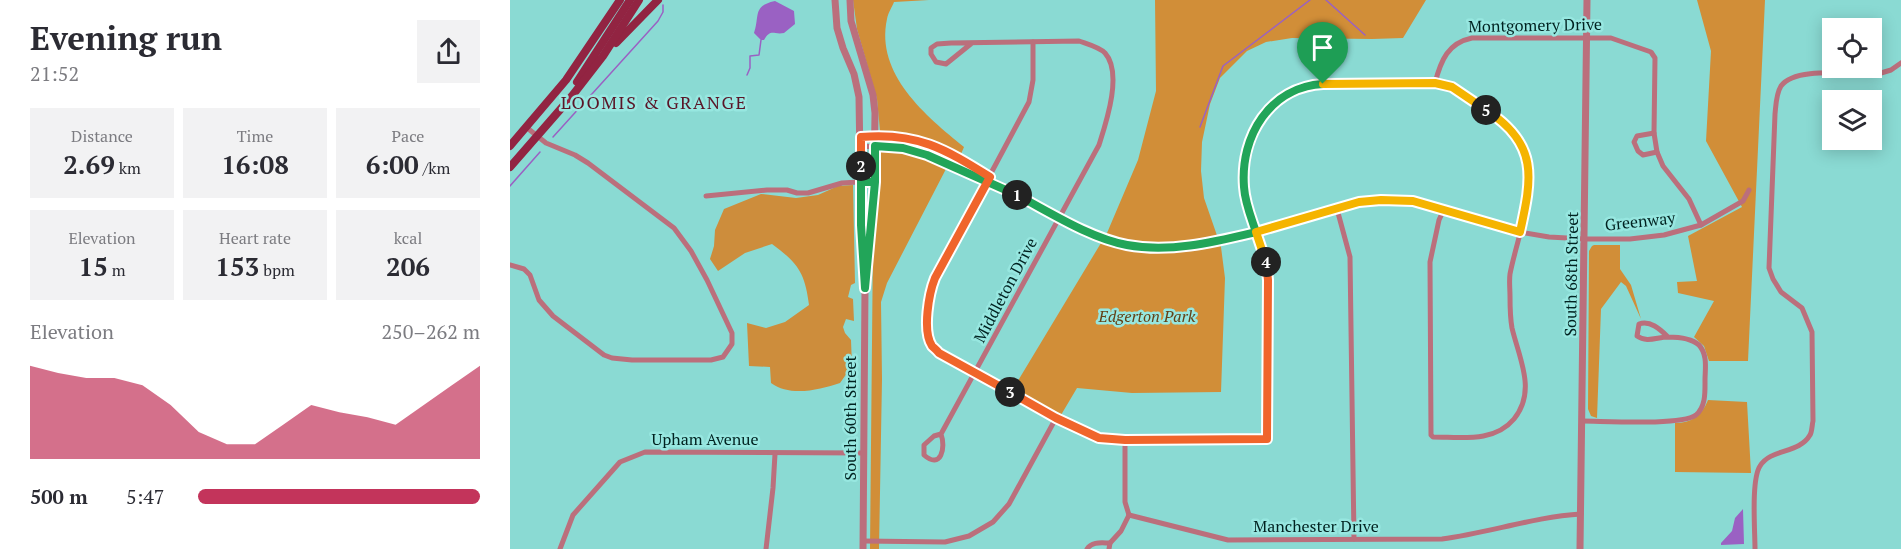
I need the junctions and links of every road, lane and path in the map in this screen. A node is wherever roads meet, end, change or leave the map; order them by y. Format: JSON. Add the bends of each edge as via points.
{"nodes":[{"id":1,"x":609,"y":0,"type":"edge"},
{"id":2,"x":620,"y":0,"type":"edge"},
{"id":3,"x":630,"y":0,"type":"edge"},
{"id":4,"x":639,"y":0,"type":"edge"},
{"id":5,"x":658,"y":0,"type":"edge"},
{"id":6,"x":835,"y":0,"type":"edge"},
{"id":7,"x":850,"y":0,"type":"edge"},
{"id":8,"x":1587,"y":0,"type":"edge"},
{"id":9,"x":608,"y":19,"type":"junction"},
{"id":10,"x":1587,"y":37,"type":"junction"},
{"id":11,"x":1033,"y":42,"type":"junction"},
{"id":12,"x":972,"y":43,"type":"junction"},
{"id":13,"x":603,"y":56,"type":"junction"},
{"id":14,"x":1901,"y":63,"type":"edge"},
{"id":15,"x":1435,"y":83,"type":"junction"},
{"id":16,"x":565,"y":104,"type":"junction"},
{"id":17,"x":526,"y":127,"type":"junction"},
{"id":18,"x":1654,"y":133,"type":"junction"},
{"id":19,"x":537,"y":136,"type":"junction"},
{"id":20,"x":875,"y":136,"type":"junction"},
{"id":21,"x":861,"y":137,"type":"junction"},
{"id":22,"x":510,"y":146,"type":"edge"},
{"id":23,"x":861,"y":146,"type":"junction"},
{"id":24,"x":875,"y":146,"type":"junction"},
{"id":25,"x":1657,"y":152,"type":"junction"},
{"id":26,"x":510,"y":167,"type":"edge"},
{"id":27,"x":989,"y":179,"type":"junction"},
{"id":28,"x":861,"y":182,"type":"junction"},
{"id":29,"x":875,"y":182,"type":"junction"},
{"id":30,"x":1749,"y":190,"type":"dead end"},
{"id":31,"x":706,"y":196,"type":"dead end"},
{"id":32,"x":1337,"y":209,"type":"junction"},
{"id":33,"x":1444,"y":209,"type":"junction"},
{"id":34,"x":1060,"y":218,"type":"junction"},
{"id":35,"x":1701,"y":225,"type":"junction"},
{"id":36,"x":1256,"y":232,"type":"junction"},
{"id":37,"x":1520,"y":232,"type":"junction"},
{"id":38,"x":1585,"y":239,"type":"junction"},
{"id":39,"x":510,"y":265,"type":"edge"},
{"id":40,"x":865,"y":288,"type":"junction"},
{"id":41,"x":1668,"y":337,"type":"junction"},
{"id":42,"x":976,"y":373,"type":"junction"},
{"id":43,"x":1056,"y":418,"type":"junction"},
{"id":44,"x":1582,"y":421,"type":"junction"},
{"id":45,"x":941,"y":434,"type":"junction"},
{"id":46,"x":1125,"y":440,"type":"junction"},
{"id":47,"x":863,"y":453,"type":"junction"},
{"id":48,"x":775,"y":454,"type":"junction"},
{"id":49,"x":1581,"y":514,"type":"junction"},
{"id":50,"x":1129,"y":515,"type":"junction"},
{"id":51,"x":1354,"y":539,"type":"junction"},
{"id":52,"x":863,"y":545,"type":"edge"},
{"id":53,"x":1110,"y":546,"type":"edge"},
{"id":54,"x":560,"y":549,"type":"edge"},
{"id":55,"x":765,"y":549,"type":"edge"},
{"id":56,"x":1087,"y":549,"type":"edge"},
{"id":57,"x":1580,"y":549,"type":"edge"},
{"id":58,"x":1755,"y":549,"type":"edge"}],
"edges":[{"from":1,"to":9,"type":"main road"},
{"from":2,"to":9,"type":"main road"},
{"from":3,"to":16,"type":"main road"},
{"from":4,"to":13,"type":"main road"},
{"from":5,"to":13,"type":"main road"},
{"from":6,"to":21,"type":"street","name":"South 60th Street","via":[[837,28],[859,98]]},
{"from":7,"to":20,"type":"street","name":"South 60th Street","via":[[855,39],[873,95]]},
{"from":8,"to":10,"type":"street","name":"South 68th Street"},
{"from":9,"to":17,"type":"main road","via":[[566,80]]},
{"from":10,"to":15,"type":"street","name":"Montgomery Drive","via":[[1462,40],[1450,47]]},
{"from":10,"to":18,"type":"street","name":"Montgomery Drive","via":[[1611,38],[1652,52]]},
{"from":10,"to":38,"type":"street","name":"South 68th Street"},
{"from":11,"to":12,"type":"street"},
{"from":11,"to":27,"type":"street","via":[[1029,102]]},
{"from":11,"to":34,"type":"street","name":"Middleton Drive","via":[[1079,41],[1105,53],[1111,67],[1108,116],[1099,145]]},
{"from":12,"to":12,"type":"street","via":[[937,44],[931,48],[931,54],[936,62],[946,64]]},
{"from":13,"to":16,"type":"main road"},
{"from":14,"to":58,"type":"street","via":[[1881,73],[1803,73],[1780,87],[1775,114],[1769,268],[1781,291],[1802,308],[1812,332],[1813,421],[1810,435],[1797,447],[1772,455],[1761,464],[1756,476]]},
{"from":15,"to":36,"type":"street","via":[[1310,85],[1283,96],[1254,132],[1244,166],[1246,201]]},
{"from":15,"to":37,"type":"street","via":[[1452,87],[1502,120],[1524,150],[1529,170],[1528,194]]},
{"from":16,"to":19,"type":"main road"},
{"from":17,"to":19,"type":"street"},
{"from":17,"to":22,"type":"main road"},
{"from":18,"to":25,"type":"street","name":"Montgomery Drive"},
{"from":18,"to":25,"type":"street","via":[[1637,136],[1634,142],[1643,155]]},
{"from":19,"to":26,"type":"main road"},
{"from":19,"to":39,"type":"street","via":[[588,163],[674,228],[707,280],[729,327],[732,344],[723,357],[711,360],[632,360],[608,356],[553,315],[540,300],[530,275]]},
{"from":20,"to":21,"type":"street","name":"Greenway"},
{"from":20,"to":24,"type":"street","name":"South 60th Street"},
{"from":20,"to":27,"type":"street","name":"Greenway","via":[[932,144]]},
{"from":21,"to":23,"type":"street","name":"South 60th Street"},
{"from":23,"to":24,"type":"street","name":"Greenway"},
{"from":23,"to":28,"type":"street","name":"South 60th Street"},
{"from":24,"to":27,"type":"street","name":"Greenway","via":[[916,151]]},
{"from":24,"to":29,"type":"street","name":"South 60th Street"},
{"from":25,"to":35,"type":"street","name":"Montgomery Drive","via":[[1689,199]]},
{"from":27,"to":34,"type":"street","name":"Greenway"},
{"from":27,"to":42,"type":"street","via":[[930,293],[931,345]]},
{"from":28,"to":29,"type":"street"},
{"from":28,"to":31,"type":"street","via":[[808,193],[767,190]]},
{"from":28,"to":40,"type":"street","name":"South 60th Street"},
{"from":29,"to":40,"type":"street","name":"South 60th Street"},
{"from":30,"to":35,"type":"street","name":"Greenway","via":[[1743,201]]},
{"from":32,"to":33,"type":"street","name":"Greenway","via":[[1381,200],[1413,201]]},
{"from":32,"to":36,"type":"street","name":"Greenway"},
{"from":32,"to":51,"type":"street","via":[[1350,257]]},
{"from":33,"to":37,"type":"street","name":"Greenway"},
{"from":33,"to":37,"type":"street","via":[[1430,262],[1433,437],[1496,433],[1516,417],[1522,404],[1525,375],[1510,310],[1510,276]]},
{"from":34,"to":36,"type":"street","name":"Greenway","via":[[1127,245],[1171,248]]},
{"from":34,"to":42,"type":"street","name":"Middleton Drive"},
{"from":35,"to":38,"type":"street","name":"Greenway","via":[[1664,235]]},
{"from":36,"to":46,"type":"street","via":[[1268,280],[1267,439]]},
{"from":37,"to":38,"type":"street","name":"Greenway"},
{"from":38,"to":44,"type":"street","name":"South 68th Street"},
{"from":40,"to":47,"type":"street","name":"South 60th Street"},
{"from":41,"to":41,"type":"street","via":[[1648,323],[1637,328],[1637,336],[1643,340]]},
{"from":41,"to":44,"type":"street","via":[[1690,340],[1704,354],[1705,398],[1695,416],[1679,421]]},
{"from":42,"to":43,"type":"street"},
{"from":42,"to":45,"type":"street","name":"Middleton Drive"},
{"from":43,"to":46,"type":"street","via":[[1099,438]]},
{"from":43,"to":52,"type":"street","via":[[1009,504],[993,522],[969,536],[945,542]]},
{"from":44,"to":49,"type":"street","name":"South 68th Street"},
{"from":45,"to":45,"type":"street","via":[[924,445],[924,455],[929,459],[939,458],[943,453]]},
{"from":46,"to":50,"type":"street","via":[[1125,502]]},
{"from":47,"to":48,"type":"street","name":"Upham Avenue"},
{"from":47,"to":52,"type":"street","name":"South 60th Street"},
{"from":48,"to":54,"type":"street","name":"Upham Avenue","via":[[645,452],[620,462],[573,515]]},
{"from":48,"to":55,"type":"street"},
{"from":49,"to":51,"type":"street","name":"Manchester Drive","via":[[1442,539]]},
{"from":49,"to":57,"type":"street","name":"South 68th Street"},
{"from":50,"to":51,"type":"street","name":"Manchester Drive","via":[[1228,540]]},
{"from":50,"to":53,"type":"street"},
{"from":53,"to":56,"type":"street","via":[[1095,543]]}]}
